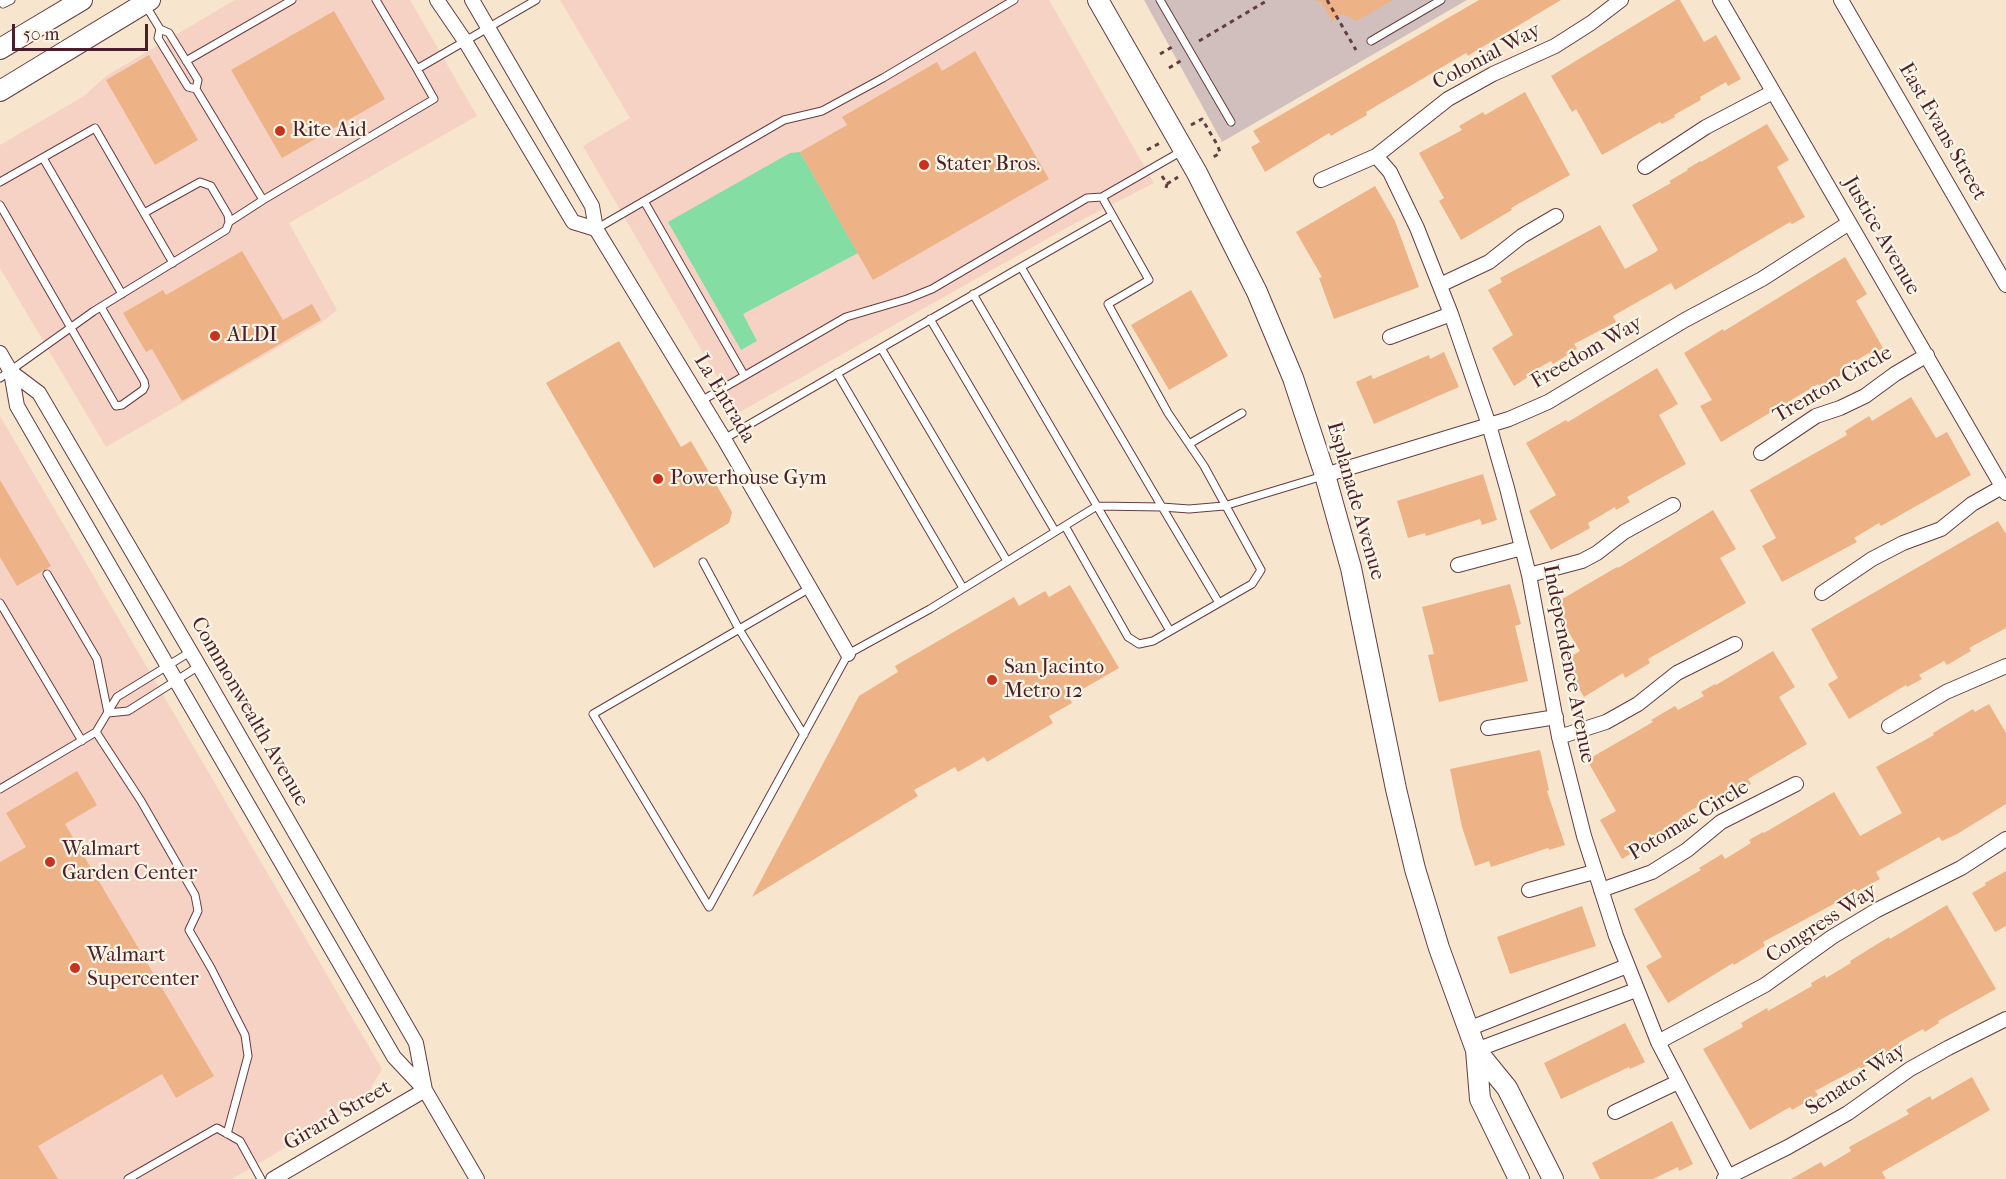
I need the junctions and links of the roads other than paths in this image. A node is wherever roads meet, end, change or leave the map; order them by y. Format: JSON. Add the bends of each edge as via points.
{"nodes":[{"id":1,"x":1,"y":0,"type":"edge"},
{"id":2,"x":11,"y":0,"type":"edge"},
{"id":3,"x":82,"y":0,"type":"edge"},
{"id":4,"x":292,"y":0,"type":"edge"},
{"id":5,"x":376,"y":0,"type":"edge"},
{"id":6,"x":436,"y":0,"type":"edge"},
{"id":7,"x":472,"y":0,"type":"edge"},
{"id":8,"x":536,"y":0,"type":"edge"},
{"id":9,"x":1014,"y":0,"type":"edge"},
{"id":10,"x":1098,"y":0,"type":"edge"},
{"id":11,"x":1160,"y":0,"type":"edge"},
{"id":12,"x":1441,"y":0,"type":"edge"},
{"id":13,"x":1621,"y":0,"type":"edge"},
{"id":14,"x":1720,"y":0,"type":"edge"},
{"id":15,"x":1841,"y":0,"type":"edge"},
{"id":16,"x":147,"y":2,"type":"edge"},
{"id":17,"x":488,"y":28,"type":"junction"},
{"id":18,"x":160,"y":29,"type":"junction"},
{"id":19,"x":465,"y":41,"type":"junction"},
{"id":20,"x":1371,"y":41,"type":"dead end"},
{"id":21,"x":0,"y":49,"type":"edge"},
{"id":22,"x":186,"y":61,"type":"junction"},
{"id":23,"x":417,"y":69,"type":"junction"},
{"id":24,"x":196,"y":89,"type":"junction"},
{"id":25,"x":0,"y":91,"type":"edge"},
{"id":26,"x":1773,"y":92,"type":"junction"},
{"id":27,"x":1231,"y":122,"type":"dead end"},
{"id":28,"x":1184,"y":149,"type":"junction"},
{"id":29,"x":1376,"y":156,"type":"junction"},
{"id":30,"x":43,"y":158,"type":"junction"},
{"id":31,"x":1645,"y":167,"type":"dead end"},
{"id":32,"x":1321,"y":180,"type":"dead end"},
{"id":33,"x":0,"y":182,"type":"edge"},
{"id":34,"x":1102,"y":197,"type":"junction"},
{"id":35,"x":263,"y":200,"type":"junction"},
{"id":36,"x":644,"y":201,"type":"junction"},
{"id":37,"x":0,"y":204,"type":"edge"},
{"id":38,"x":144,"y":213,"type":"junction"},
{"id":39,"x":1112,"y":215,"type":"junction"},
{"id":40,"x":1556,"y":216,"type":"dead end"},
{"id":41,"x":229,"y":222,"type":"junction"},
{"id":42,"x":1849,"y":223,"type":"junction"},
{"id":43,"x":596,"y":229,"type":"junction"},
{"id":44,"x":173,"y":263,"type":"junction"},
{"id":45,"x":1021,"y":267,"type":"junction"},
{"id":46,"x":1440,"y":285,"type":"junction"},
{"id":47,"x":2006,"y":285,"type":"edge"},
{"id":48,"x":122,"y":294,"type":"junction"},
{"id":49,"x":973,"y":294,"type":"junction"},
{"id":50,"x":101,"y":307,"type":"junction"},
{"id":51,"x":1451,"y":314,"type":"junction"},
{"id":52,"x":930,"y":319,"type":"junction"},
{"id":53,"x":72,"y":327,"type":"junction"},
{"id":54,"x":1389,"y":337,"type":"dead end"},
{"id":55,"x":881,"y":348,"type":"junction"},
{"id":56,"x":0,"y":353,"type":"edge"},
{"id":57,"x":1927,"y":355,"type":"junction"},
{"id":58,"x":837,"y":374,"type":"junction"},
{"id":59,"x":5,"y":375,"type":"edge"},
{"id":60,"x":744,"y":375,"type":"junction"},
{"id":61,"x":700,"y":401,"type":"junction"},
{"id":62,"x":1242,"y":413,"type":"dead end"},
{"id":63,"x":1489,"y":425,"type":"junction"},
{"id":64,"x":724,"y":439,"type":"junction"},
{"id":65,"x":1189,"y":444,"type":"junction"},
{"id":66,"x":1761,"y":453,"type":"dead end"},
{"id":67,"x":1326,"y":475,"type":"junction"},
{"id":68,"x":2004,"y":490,"type":"edge"},
{"id":69,"x":1673,"y":505,"type":"dead end"},
{"id":70,"x":1097,"y":506,"type":"junction"},
{"id":71,"x":1224,"y":506,"type":"junction"},
{"id":72,"x":1162,"y":507,"type":"junction"},
{"id":73,"x":1065,"y":526,"type":"junction"},
{"id":74,"x":1055,"y":531,"type":"junction"},
{"id":75,"x":1522,"y":548,"type":"junction"},
{"id":76,"x":1007,"y":561,"type":"junction"},
{"id":77,"x":703,"y":562,"type":"dead end"},
{"id":78,"x":1458,"y":565,"type":"dead end"},
{"id":79,"x":46,"y":574,"type":"dead end"},
{"id":80,"x":1529,"y":574,"type":"junction"},
{"id":81,"x":810,"y":588,"type":"junction"},
{"id":82,"x":963,"y":588,"type":"junction"},
{"id":83,"x":1821,"y":592,"type":"dead end"},
{"id":84,"x":0,"y":603,"type":"edge"},
{"id":85,"x":1219,"y":603,"type":"junction"},
{"id":86,"x":739,"y":629,"type":"junction"},
{"id":87,"x":1170,"y":631,"type":"junction"},
{"id":88,"x":1735,"y":644,"type":"dead end"},
{"id":89,"x":190,"y":652,"type":"junction"},
{"id":90,"x":848,"y":654,"type":"junction"},
{"id":91,"x":168,"y":665,"type":"junction"},
{"id":92,"x":199,"y":666,"type":"junction"},
{"id":93,"x":2006,"y":666,"type":"edge"},
{"id":94,"x":177,"y":680,"type":"junction"},
{"id":95,"x":108,"y":713,"type":"junction"},
{"id":96,"x":1556,"y":717,"type":"junction"},
{"id":97,"x":1889,"y":726,"type":"dead end"},
{"id":98,"x":1488,"y":728,"type":"dead end"},
{"id":99,"x":96,"y":732,"type":"junction"},
{"id":100,"x":804,"y":735,"type":"junction"},
{"id":101,"x":1559,"y":737,"type":"junction"},
{"id":102,"x":82,"y":741,"type":"junction"},
{"id":103,"x":1796,"y":784,"type":"dead end"},
{"id":104,"x":0,"y":789,"type":"edge"},
{"id":105,"x":2006,"y":839,"type":"edge"},
{"id":106,"x":1594,"y":872,"type":"junction"},
{"id":107,"x":1528,"y":890,"type":"dead end"},
{"id":108,"x":1601,"y":890,"type":"junction"},
{"id":109,"x":1627,"y":966,"type":"junction"},
{"id":110,"x":1636,"y":990,"type":"junction"},
{"id":111,"x":2006,"y":1019,"type":"edge"},
{"id":112,"x":1468,"y":1029,"type":"junction"},
{"id":113,"x":1658,"y":1042,"type":"junction"},
{"id":114,"x":1476,"y":1050,"type":"junction"},
{"id":115,"x":1678,"y":1082,"type":"junction"},
{"id":116,"x":425,"y":1090,"type":"junction"},
{"id":117,"x":1615,"y":1112,"type":"dead end"},
{"id":118,"x":227,"y":1134,"type":"junction"},
{"id":119,"x":1726,"y":1178,"type":"edge"},
{"id":120,"x":129,"y":1179,"type":"edge"},
{"id":121,"x":261,"y":1179,"type":"edge"},
{"id":122,"x":273,"y":1179,"type":"edge"},
{"id":123,"x":477,"y":1179,"type":"edge"},
{"id":124,"x":1519,"y":1179,"type":"edge"},
{"id":125,"x":1553,"y":1179,"type":"edge"}],
"edges":[{"from":1,"to":2,"type":"lane","via":[[3,4]]},
{"from":3,"to":21,"type":"main road"},
{"from":4,"to":22,"type":"lane"},
{"from":5,"to":23,"type":"lane"},
{"from":6,"to":19,"type":"street"},
{"from":7,"to":17,"type":"street","name":"La Entrada"},
{"from":8,"to":17,"type":"lane"},
{"from":9,"to":36,"type":"lane","via":[[822,111],[784,120]]},
{"from":10,"to":28,"type":"main road","name":"Esplanade Avenue"},
{"from":11,"to":27,"type":"lane"},
{"from":12,"to":20,"type":"lane"},
{"from":13,"to":29,"type":"street","name":"Colonial Way","via":[[1555,46],[1448,99]]},
{"from":14,"to":26,"type":"street","name":"Justice Avenue"},
{"from":15,"to":47,"type":"street","name":"East Evans Street"},
{"from":16,"to":18,"type":"lane"},
{"from":16,"to":25,"type":"main road"},
{"from":17,"to":19,"type":"lane"},
{"from":17,"to":43,"type":"street","name":"La Entrada","via":[[592,206]]},
{"from":18,"to":22,"type":"lane","via":[[169,33]]},
{"from":18,"to":24,"type":"lane","via":[[158,38],[188,87]]},
{"from":19,"to":23,"type":"lane"},
{"from":19,"to":43,"type":"street","via":[[573,222]]},
{"from":22,"to":24,"type":"lane","via":[[198,80]]},
{"from":23,"to":35,"type":"lane","via":[[434,99]]},
{"from":24,"to":35,"type":"lane"},
{"from":26,"to":31,"type":"street","via":[[1706,126]]},
{"from":26,"to":42,"type":"street","name":"Justice Avenue"},
{"from":28,"to":34,"type":"lane"},
{"from":28,"to":67,"type":"main road","name":"Esplanade Avenue","via":[[1257,292],[1293,378]]},
{"from":29,"to":32,"type":"street","name":"Colonial Way"},
{"from":29,"to":46,"type":"street","name":"Independence Avenue","via":[[1399,189]]},
{"from":30,"to":33,"type":"lane"},
{"from":30,"to":38,"type":"lane","via":[[95,128]]},
{"from":30,"to":48,"type":"lane"},
{"from":34,"to":39,"type":"lane"},
{"from":34,"to":60,"type":"lane","via":[[1087,198],[932,289],[846,317]]},
{"from":35,"to":41,"type":"lane"},
{"from":36,"to":43,"type":"lane"},
{"from":36,"to":60,"type":"lane"},
{"from":37,"to":53,"type":"lane"},
{"from":38,"to":41,"type":"lane","via":[[200,182],[211,186]]},
{"from":38,"to":44,"type":"lane"},
{"from":39,"to":45,"type":"lane"},
{"from":39,"to":65,"type":"lane","via":[[1149,280],[1108,304]]},
{"from":40,"to":46,"type":"street","via":[[1489,262]]},
{"from":41,"to":44,"type":"lane","via":[[226,230]]},
{"from":42,"to":57,"type":"street","name":"Justice Avenue"},
{"from":42,"to":63,"type":"street","name":"Freedom Way","via":[[1762,279],[1684,320],[1548,402]]},
{"from":43,"to":61,"type":"street","name":"La Entrada"},
{"from":44,"to":48,"type":"lane"},
{"from":45,"to":49,"type":"lane"},
{"from":45,"to":72,"type":"lane"},
{"from":46,"to":51,"type":"street","name":"Independence Avenue"},
{"from":48,"to":50,"type":"lane"},
{"from":49,"to":52,"type":"lane"},
{"from":49,"to":70,"type":"lane"},
{"from":50,"to":53,"type":"lane"},
{"from":50,"to":53,"type":"lane","via":[[144,381],[143,390],[122,405],[116,406]]},
{"from":51,"to":54,"type":"street"},
{"from":51,"to":63,"type":"street","name":"Independence Avenue"},
{"from":52,"to":55,"type":"lane"},
{"from":52,"to":74,"type":"lane"},
{"from":53,"to":59,"type":"lane"},
{"from":55,"to":58,"type":"lane"},
{"from":55,"to":76,"type":"lane"},
{"from":56,"to":59,"type":"street","name":"Commonwealth Avenue"},
{"from":57,"to":66,"type":"street","name":"Trenton Circle","via":[[1865,396],[1816,416]]},
{"from":57,"to":68,"type":"street","name":"Justice Avenue"},
{"from":58,"to":64,"type":"lane"},
{"from":58,"to":82,"type":"lane"},
{"from":59,"to":89,"type":"street","name":"Commonwealth Avenue","via":[[39,393]]},
{"from":59,"to":91,"type":"street","name":"Commonwealth Avenue","via":[[17,406]]},
{"from":60,"to":61,"type":"lane"},
{"from":61,"to":64,"type":"street","name":"La Entrada"},
{"from":62,"to":65,"type":"lane"},
{"from":63,"to":67,"type":"street","name":"Freedom Way"},
{"from":63,"to":75,"type":"street","name":"Independence Avenue"},
{"from":64,"to":81,"type":"street","name":"La Entrada"},
{"from":65,"to":71,"type":"lane"},
{"from":67,"to":71,"type":"lane"},
{"from":67,"to":112,"type":"main road","name":"Esplanade Avenue","via":[[1351,568],[1415,868]]},
{"from":68,"to":83,"type":"street","via":[[1972,504],[1941,529],[1872,559]]},
{"from":69,"to":80,"type":"street","via":[[1623,532],[1597,554]]},
{"from":70,"to":72,"type":"lane"},
{"from":70,"to":73,"type":"lane"},
{"from":70,"to":87,"type":"lane"},
{"from":71,"to":72,"type":"lane"},
{"from":71,"to":85,"type":"lane","via":[[1261,570],[1252,585]]},
{"from":72,"to":85,"type":"lane"},
{"from":73,"to":74,"type":"lane"},
{"from":73,"to":87,"type":"lane","via":[[1128,637],[1139,644]]},
{"from":74,"to":76,"type":"lane"},
{"from":75,"to":78,"type":"street"},
{"from":75,"to":80,"type":"street","name":"Independence Avenue"},
{"from":76,"to":82,"type":"lane"},
{"from":77,"to":86,"type":"lane"},
{"from":79,"to":95,"type":"lane","via":[[97,659]]},
{"from":80,"to":96,"type":"street","name":"Independence Avenue"},
{"from":81,"to":86,"type":"lane"},
{"from":81,"to":90,"type":"street","name":"La Entrada"},
{"from":82,"to":90,"type":"lane"},
{"from":84,"to":102,"type":"lane"},
{"from":85,"to":87,"type":"lane"},
{"from":86,"to":100,"type":"lane"},
{"from":86,"to":100,"type":"lane","via":[[593,714],[709,907]]},
{"from":88,"to":101,"type":"street","via":[[1677,673],[1638,704],[1606,722]]},
{"from":89,"to":91,"type":"lane"},
{"from":89,"to":92,"type":"street","name":"Commonwealth Avenue"},
{"from":90,"to":100,"type":"lane"},
{"from":91,"to":94,"type":"street","name":"Commonwealth Avenue"},
{"from":91,"to":95,"type":"lane","via":[[117,697]]},
{"from":92,"to":94,"type":"lane"},
{"from":92,"to":116,"type":"street","name":"Commonwealth Avenue","via":[[416,1043]]},
{"from":93,"to":97,"type":"street","via":[[1946,692]]},
{"from":94,"to":95,"type":"lane","via":[[128,711]]},
{"from":94,"to":116,"type":"street","name":"Commonwealth Avenue","via":[[394,1057]]},
{"from":95,"to":99,"type":"lane"},
{"from":96,"to":98,"type":"street"},
{"from":96,"to":101,"type":"street","name":"Independence Avenue"},
{"from":99,"to":102,"type":"lane"},
{"from":99,"to":118,"type":"lane","via":[[195,895],[198,911],[189,930],[244,1035],[248,1056]]},
{"from":101,"to":106,"type":"street","name":"Independence Avenue"},
{"from":102,"to":104,"type":"lane"},
{"from":103,"to":108,"type":"street","name":"Potomac Circle","via":[[1721,822],[1688,850],[1652,872]]},
{"from":105,"to":113,"type":"street","name":"Congress Way","via":[[1961,868],[1832,937],[1765,985]]},
{"from":106,"to":107,"type":"street"},
{"from":106,"to":108,"type":"street","name":"Independence Avenue"},
{"from":108,"to":109,"type":"street","name":"Independence Avenue"},
{"from":109,"to":110,"type":"street","name":"Independence Avenue"},
{"from":109,"to":112,"type":"street"},
{"from":110,"to":113,"type":"street","name":"Independence Avenue"},
{"from":110,"to":114,"type":"street"},
{"from":111,"to":119,"type":"street","name":"Senator Way","via":[[1910,1069],[1848,1113]]},
{"from":112,"to":114,"type":"main road","name":"Esplanade Avenue"},
{"from":113,"to":115,"type":"street","name":"Independence Avenue"},
{"from":114,"to":124,"type":"main road","name":"Esplanade Avenue","via":[[1480,1099]]},
{"from":114,"to":125,"type":"main road","name":"Esplanade Avenue","via":[[1507,1088]]},
{"from":115,"to":117,"type":"street"},
{"from":115,"to":119,"type":"street","name":"Independence Avenue"},
{"from":116,"to":122,"type":"street","name":"Girard Street"},
{"from":116,"to":123,"type":"street","name":"Commonwealth Avenue"},
{"from":118,"to":120,"type":"lane","via":[[217,1128]]},
{"from":118,"to":121,"type":"lane","via":[[240,1141]]}]}
